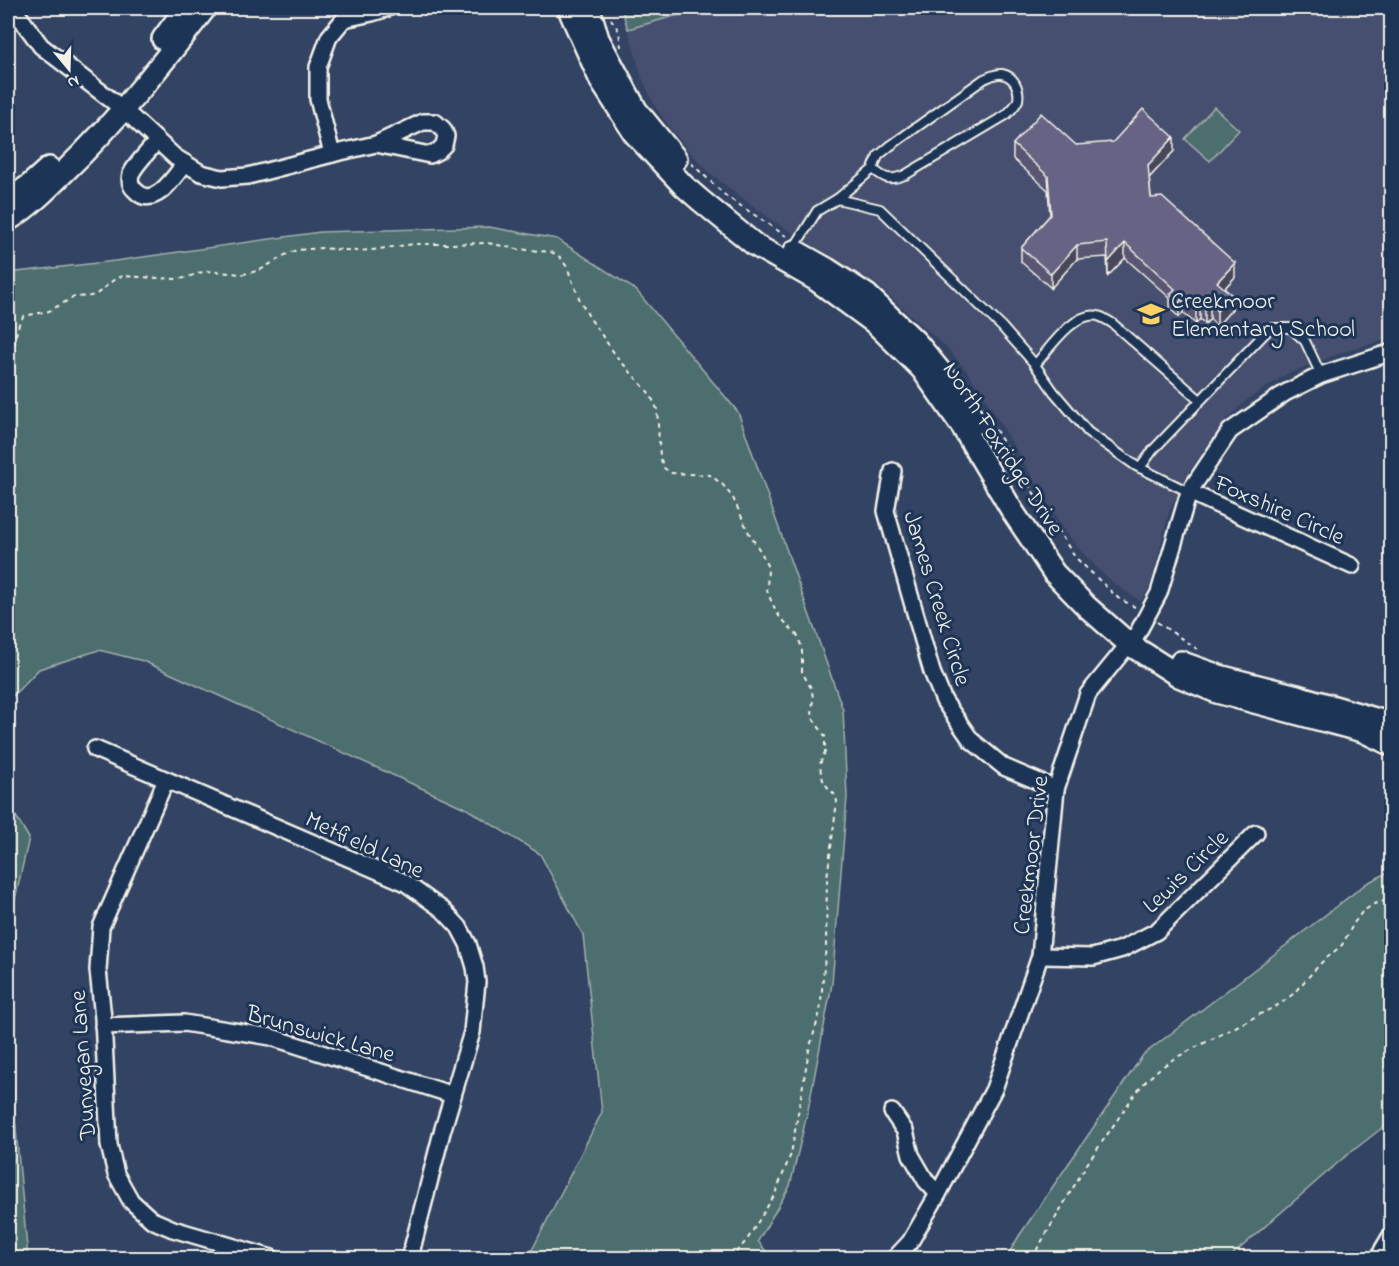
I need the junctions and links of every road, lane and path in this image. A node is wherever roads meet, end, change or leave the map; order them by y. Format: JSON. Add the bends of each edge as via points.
{"nodes":[{"id":1,"x":13,"y":8,"type":"edge"},
{"id":2,"x":186,"y":8,"type":"edge"},
{"id":3,"x":206,"y":8,"type":"edge"},
{"id":4,"x":388,"y":8,"type":"edge"},
{"id":5,"x":569,"y":8,"type":"edge"},
{"id":6,"x":589,"y":8,"type":"edge"},
{"id":7,"x":346,"y":13,"type":"edge"},
{"id":8,"x":118,"y":105,"type":"junction"},
{"id":9,"x":157,"y":141,"type":"junction"},
{"id":10,"x":376,"y":144,"type":"dead end"},
{"id":11,"x":332,"y":154,"type":"junction"},
{"id":12,"x":186,"y":163,"type":"junction"},
{"id":13,"x":873,"y":170,"type":"junction"},
{"id":14,"x":837,"y":200,"type":"junction"},
{"id":15,"x":8,"y":201,"type":"edge"},
{"id":16,"x":8,"y":220,"type":"edge"},
{"id":17,"x":790,"y":256,"type":"junction"},
{"id":18,"x":1392,"y":352,"type":"edge"},
{"id":19,"x":1035,"y":365,"type":"junction"},
{"id":20,"x":1321,"y":375,"type":"junction"},
{"id":21,"x":1200,"y":400,"type":"junction"},
{"id":22,"x":8,"y":416,"type":"edge"},
{"id":23,"x":1140,"y":468,"type":"junction"},
{"id":24,"x":893,"y":471,"type":"dead end"},
{"id":25,"x":1189,"y":492,"type":"junction"},
{"id":26,"x":1352,"y":566,"type":"dead end"},
{"id":27,"x":1133,"y":639,"type":"junction"},
{"id":28,"x":1392,"y":724,"type":"edge"},
{"id":29,"x":1392,"y":745,"type":"edge"},
{"id":30,"x":95,"y":749,"type":"dead end"},
{"id":31,"x":166,"y":780,"type":"junction"},
{"id":32,"x":1056,"y":789,"type":"junction"},
{"id":33,"x":1256,"y":833,"type":"dead end"},
{"id":34,"x":1392,"y":899,"type":"edge"},
{"id":35,"x":1040,"y":956,"type":"junction"},
{"id":36,"x":103,"y":1026,"type":"junction"},
{"id":37,"x":453,"y":1095,"type":"junction"},
{"id":38,"x":892,"y":1112,"type":"dead end"},
{"id":39,"x":938,"y":1194,"type":"junction"},
{"id":40,"x":1392,"y":1234,"type":"edge"},
{"id":41,"x":272,"y":1258,"type":"edge"},
{"id":42,"x":411,"y":1258,"type":"edge"},
{"id":43,"x":731,"y":1258,"type":"edge"},
{"id":44,"x":895,"y":1258,"type":"edge"},
{"id":45,"x":1032,"y":1258,"type":"edge"},
{"id":46,"x":1379,"y":1258,"type":"edge"}],
"edges":[{"from":1,"to":8,"type":"street","via":[[41,46]]},
{"from":2,"to":8,"type":"street"},
{"from":3,"to":8,"type":"street","via":[[151,77]]},
{"from":4,"to":7,"type":"street","via":[[372,13]]},
{"from":5,"to":17,"type":"street","name":"North Foxridge Drive","via":[[601,81],[635,134],[692,193],[755,244]]},
{"from":6,"to":17,"type":"street","name":"North Foxridge Drive","via":[[598,39],[636,110],[689,175]]},
{"from":7,"to":11,"type":"street","via":[[329,38],[318,67],[318,99]]},
{"from":8,"to":9,"type":"street"},
{"from":8,"to":15,"type":"street"},
{"from":8,"to":16,"type":"street","via":[[105,130],[41,195]]},
{"from":9,"to":12,"type":"street"},
{"from":9,"to":12,"type":"street","via":[[130,177],[132,188],[140,195],[152,197],[159,193]]},
{"from":10,"to":11,"type":"street"},
{"from":11,"to":12,"type":"street","via":[[248,176],[222,178],[201,173]]},
{"from":13,"to":13,"type":"lane","via":[[878,156],[890,146],[984,79],[1003,74],[1013,80],[1018,102],[1006,115],[893,180]]},
{"from":13,"to":14,"type":"lane"},
{"from":14,"to":17,"type":"lane","via":[[818,211]]},
{"from":14,"to":19,"type":"lane","via":[[880,209],[1002,327]]},
{"from":17,"to":27,"type":"street","name":"North Foxridge Drive","via":[[827,268],[867,295],[916,342],[957,392],[1064,563]]},
{"from":18,"to":20,"type":"street","name":"Creekmoor Drive"},
{"from":19,"to":21,"type":"lane","via":[[1069,326],[1085,316],[1098,316],[1112,322]]},
{"from":19,"to":23,"type":"lane","via":[[1088,432]]},
{"from":20,"to":21,"type":"lane","via":[[1305,341],[1291,328],[1270,328]]},
{"from":20,"to":25,"type":"street","name":"Creekmoor Drive","via":[[1285,393],[1230,431]]},
{"from":21,"to":23,"type":"lane"},
{"from":22,"to":43,"type":"path","via":[[20,321],[74,297],[98,293],[116,278],[175,279],[205,271],[250,273],[297,250],[322,248],[357,251],[414,244],[488,243],[551,252],[560,257],[588,317],[650,394],[657,409],[664,468],[671,473],[710,475],[723,485],[762,554],[768,568],[767,590],[772,603],[798,636],[802,649],[802,672],[813,697],[812,717],[825,736],[821,774],[837,801],[827,879],[820,1012],[790,1154],[776,1194]]},
{"from":23,"to":25,"type":"lane"},
{"from":24,"to":32,"type":"street","name":"James Creek Circle","via":[[886,511],[932,672],[944,701],[971,740],[1004,767]]},
{"from":25,"to":26,"type":"street","name":"Foxshire Circle"},
{"from":25,"to":27,"type":"street","name":"Creekmoor Drive","via":[[1159,593]]},
{"from":27,"to":28,"type":"street","name":"North Foxridge Drive","via":[[1218,676]]},
{"from":27,"to":29,"type":"street","name":"North Foxridge Drive","via":[[1179,676],[1217,692],[1363,731]]},
{"from":27,"to":32,"type":"street","name":"Creekmoor Drive","via":[[1088,694]]},
{"from":30,"to":31,"type":"street","name":"Metfield Lane"},
{"from":31,"to":36,"type":"street","name":"Dunvegan Lane","via":[[101,927],[98,970]]},
{"from":31,"to":37,"type":"street","name":"Metfield Lane","via":[[404,882],[443,910],[459,927],[468,944],[477,982],[472,1032]]},
{"from":32,"to":35,"type":"street","name":"Creekmoor Drive"},
{"from":33,"to":35,"type":"street","name":"Lewis Circle","via":[[1157,931],[1122,949],[1093,957]]},
{"from":34,"to":45,"type":"path","via":[[1362,912],[1342,945],[1280,1004],[1175,1058],[1146,1081],[1087,1164]]},
{"from":35,"to":39,"type":"street","name":"Creekmoor Drive","via":[[994,1089]]},
{"from":36,"to":37,"type":"street","name":"Brunswick Lane","via":[[184,1023],[271,1037]]},
{"from":36,"to":41,"type":"street","name":"Dunvegan Lane","via":[[109,1145],[116,1174],[131,1201],[152,1220],[173,1229]]},
{"from":37,"to":42,"type":"street","name":"Metfield Lane"},
{"from":38,"to":39,"type":"street","via":[[905,1131],[921,1173]]},
{"from":39,"to":44,"type":"street","name":"Creekmoor Drive","via":[[910,1242]]},
{"from":40,"to":46,"type":"street"}]}
